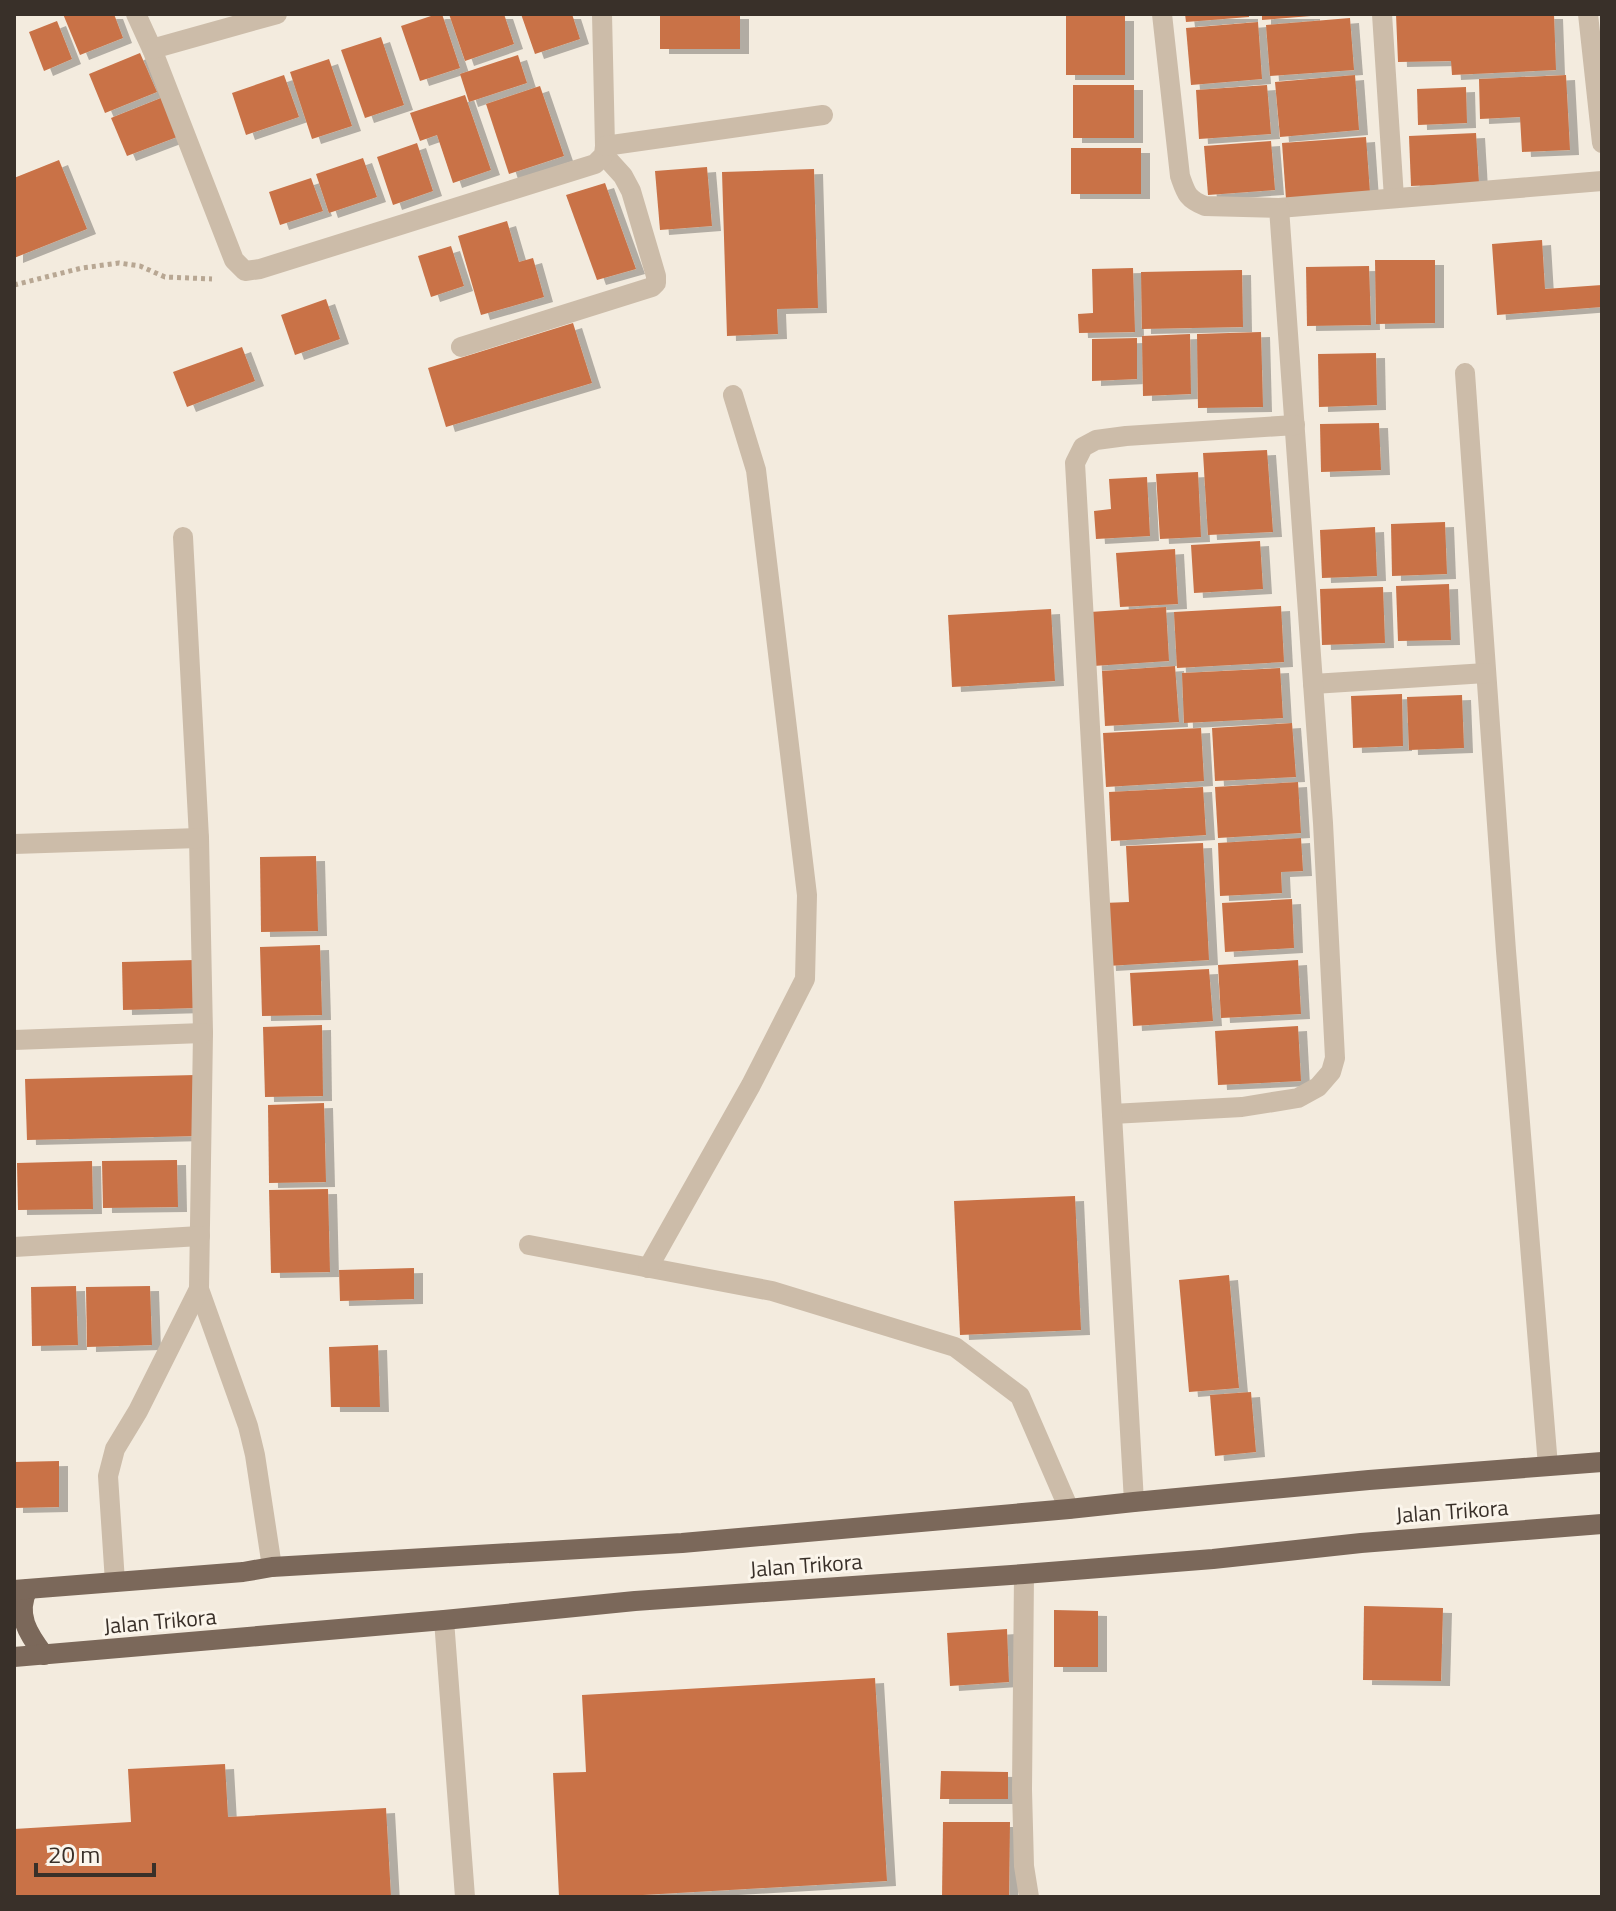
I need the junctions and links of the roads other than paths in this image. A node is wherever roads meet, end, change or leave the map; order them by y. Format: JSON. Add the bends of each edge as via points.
{"nodes":[{"id":1,"x":136,"y":14,"type":"edge"},
{"id":2,"x":277,"y":14,"type":"edge"},
{"id":3,"x":602,"y":14,"type":"edge"},
{"id":4,"x":1162,"y":14,"type":"edge"},
{"id":5,"x":1382,"y":14,"type":"edge"},
{"id":6,"x":1588,"y":14,"type":"edge"},
{"id":7,"x":152,"y":49,"type":"junction"},
{"id":8,"x":823,"y":115,"type":"dead end"},
{"id":9,"x":1602,"y":143,"type":"edge"},
{"id":10,"x":605,"y":151,"type":"junction"},
{"id":11,"x":1602,"y":181,"type":"edge"},
{"id":12,"x":1394,"y":198,"type":"junction"},
{"id":13,"x":1279,"y":208,"type":"junction"},
{"id":14,"x":461,"y":347,"type":"dead end"},
{"id":15,"x":1465,"y":373,"type":"dead end"},
{"id":16,"x":733,"y":395,"type":"dead end"},
{"id":17,"x":1295,"y":425,"type":"junction"},
{"id":18,"x":183,"y":537,"type":"dead end"},
{"id":19,"x":1486,"y":673,"type":"junction"},
{"id":20,"x":1313,"y":684,"type":"junction"},
{"id":21,"x":199,"y":838,"type":"junction"},
{"id":22,"x":14,"y":844,"type":"edge"},
{"id":23,"x":203,"y":1033,"type":"junction"},
{"id":24,"x":14,"y":1040,"type":"edge"},
{"id":25,"x":1112,"y":1114,"type":"junction"},
{"id":26,"x":200,"y":1236,"type":"junction"},
{"id":27,"x":529,"y":1245,"type":"dead end"},
{"id":28,"x":14,"y":1247,"type":"edge"},
{"id":29,"x":648,"y":1268,"type":"junction"},
{"id":30,"x":199,"y":1289,"type":"junction"},
{"id":31,"x":1602,"y":1462,"type":"edge"},
{"id":32,"x":1548,"y":1466,"type":"junction"},
{"id":33,"x":1134,"y":1502,"type":"junction"},
{"id":34,"x":1069,"y":1509,"type":"junction"},
{"id":35,"x":1602,"y":1524,"type":"edge"},
{"id":36,"x":272,"y":1567,"type":"junction"},
{"id":37,"x":1024,"y":1574,"type":"junction"},
{"id":38,"x":115,"y":1582,"type":"junction"},
{"id":39,"x":21,"y":1590,"type":"edge"},
{"id":40,"x":444,"y":1620,"type":"junction"},
{"id":41,"x":44,"y":1655,"type":"junction"},
{"id":42,"x":14,"y":1657,"type":"edge"},
{"id":43,"x":465,"y":1897,"type":"edge"},
{"id":44,"x":1029,"y":1897,"type":"edge"}],
"edges":[{"from":1,"to":7,"type":"street"},
{"from":2,"to":7,"type":"street"},
{"from":3,"to":10,"type":"street"},
{"from":4,"to":13,"type":"street","via":[[1180,176],[1188,197],[1205,206]]},
{"from":5,"to":12,"type":"street"},
{"from":6,"to":9,"type":"street"},
{"from":7,"to":10,"type":"street","via":[[234,260],[245,271],[595,164]]},
{"from":8,"to":10,"type":"street"},
{"from":10,"to":14,"type":"street","via":[[631,191],[656,283]]},
{"from":11,"to":12,"type":"street"},
{"from":12,"to":13,"type":"street"},
{"from":13,"to":17,"type":"street"},
{"from":15,"to":19,"type":"street"},
{"from":16,"to":29,"type":"street","via":[[758,486],[807,895],[805,979]]},
{"from":17,"to":20,"type":"street"},
{"from":17,"to":25,"type":"street","via":[[1096,440],[1083,447],[1075,463]]},
{"from":18,"to":21,"type":"street"},
{"from":19,"to":20,"type":"street"},
{"from":19,"to":32,"type":"street"},
{"from":20,"to":25,"type":"street","via":[[1334,1006],[1331,1072],[1298,1098],[1242,1107]]},
{"from":21,"to":22,"type":"street"},
{"from":21,"to":23,"type":"street"},
{"from":23,"to":24,"type":"street"},
{"from":23,"to":26,"type":"street"},
{"from":25,"to":33,"type":"street"},
{"from":26,"to":28,"type":"street"},
{"from":26,"to":30,"type":"street"},
{"from":27,"to":29,"type":"street"},
{"from":29,"to":34,"type":"street","via":[[772,1291],[955,1347],[1020,1396]]},
{"from":30,"to":36,"type":"street","via":[[248,1426]]},
{"from":30,"to":38,"type":"street","via":[[115,1449],[108,1476]]},
{"from":31,"to":32,"type":"main road","name":"Jalan Trikora"},
{"from":32,"to":33,"type":"main road","name":"Jalan Trikora"},
{"from":33,"to":34,"type":"main road","name":"Jalan Trikora"},
{"from":34,"to":36,"type":"main road","name":"Jalan Trikora","via":[[682,1543]]},
{"from":35,"to":37,"type":"main road","name":"Jalan Trikora"},
{"from":36,"to":38,"type":"main road","name":"Jalan Trikora"},
{"from":37,"to":40,"type":"main road","name":"Jalan Trikora"},
{"from":37,"to":44,"type":"street","via":[[1022,1790]]},
{"from":38,"to":39,"type":"main road","name":"Jalan Trikora"},
{"from":39,"to":41,"type":"main road","via":[[23,1623]]},
{"from":40,"to":41,"type":"main road","name":"Jalan Trikora"},
{"from":40,"to":43,"type":"street"},
{"from":41,"to":42,"type":"main road","name":"Jalan Trikora"}]}
